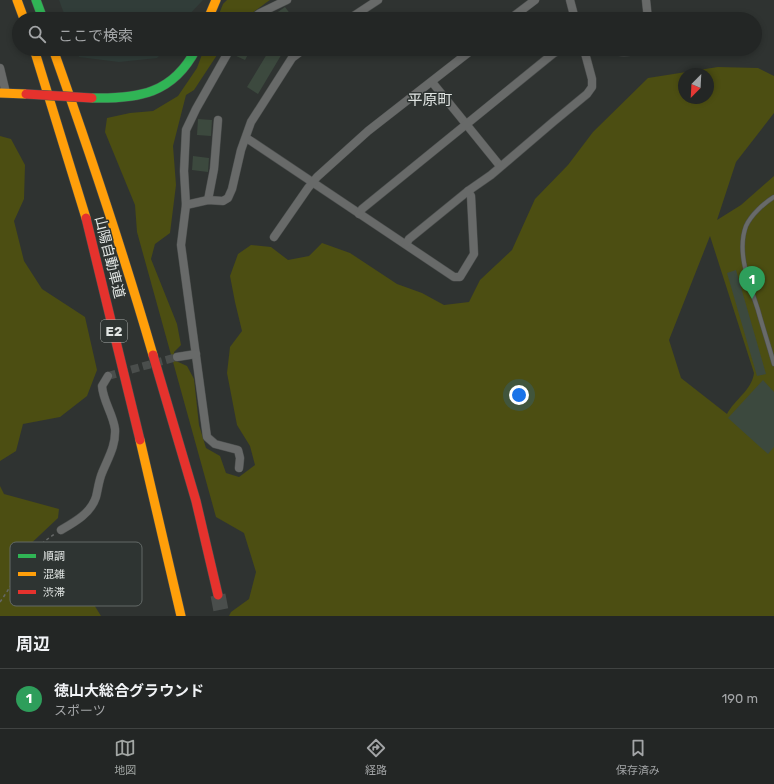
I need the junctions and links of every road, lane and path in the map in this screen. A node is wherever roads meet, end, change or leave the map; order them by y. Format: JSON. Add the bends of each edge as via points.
{"nodes":[{"id":1,"x":17,"y":0,"type":"edge"},
{"id":2,"x":36,"y":0,"type":"edge"},
{"id":3,"x":216,"y":0,"type":"edge"},
{"id":4,"x":287,"y":0,"type":"edge"},
{"id":5,"x":378,"y":0,"type":"edge"},
{"id":6,"x":535,"y":0,"type":"edge"},
{"id":7,"x":570,"y":0,"type":"edge"},
{"id":8,"x":646,"y":0,"type":"edge"},
{"id":9,"x":21,"y":12,"type":"edge"},
{"id":10,"x":40,"y":12,"type":"edge"},
{"id":11,"x":211,"y":12,"type":"edge"},
{"id":12,"x":262,"y":12,"type":"edge"},
{"id":13,"x":360,"y":12,"type":"edge"},
{"id":14,"x":519,"y":12,"type":"edge"},
{"id":15,"x":573,"y":12,"type":"edge"},
{"id":16,"x":647,"y":12,"type":"edge"},
{"id":17,"x":36,"y":56,"type":"edge"},
{"id":18,"x":55,"y":56,"type":"edge"},
{"id":19,"x":192,"y":56,"type":"edge"},
{"id":20,"x":226,"y":56,"type":"edge"},
{"id":21,"x":295,"y":56,"type":"edge"},
{"id":22,"x":464,"y":56,"type":"edge"},
{"id":23,"x":550,"y":56,"type":"edge"},
{"id":24,"x":586,"y":56,"type":"edge"},
{"id":25,"x":0,"y":68,"type":"edge"},
{"id":26,"x":432,"y":82,"type":"junction"},
{"id":27,"x":3,"y":93,"type":"edge"},
{"id":28,"x":218,"y":120,"type":"dead end"},
{"id":29,"x":466,"y":124,"type":"junction"},
{"id":30,"x":246,"y":138,"type":"junction"},
{"id":31,"x":500,"y":166,"type":"junction"},
{"id":32,"x":312,"y":182,"type":"junction"},
{"id":33,"x":468,"y":191,"type":"junction"},
{"id":34,"x":774,"y":197,"type":"edge"},
{"id":35,"x":208,"y":200,"type":"junction"},
{"id":36,"x":186,"y":205,"type":"junction"},
{"id":37,"x":359,"y":214,"type":"junction"},
{"id":38,"x":274,"y":237,"type":"dead end"},
{"id":39,"x":406,"y":244,"type":"junction"},
{"id":40,"x":196,"y":354,"type":"junction"},
{"id":41,"x":177,"y":357,"type":"tunnel mouth"},
{"id":42,"x":774,"y":364,"type":"edge"},
{"id":43,"x":108,"y":376,"type":"dead end"},
{"id":44,"x":239,"y":468,"type":"dead end"},
{"id":45,"x":61,"y":530,"type":"joint"},
{"id":46,"x":42,"y":542,"type":"edge"},
{"id":47,"x":10,"y":586,"type":"edge"},
{"id":48,"x":218,"y":595,"type":"tunnel mouth"},
{"id":49,"x":0,"y":602,"type":"edge"},
{"id":50,"x":181,"y":616,"type":"edge"}],
"edges":[{"from":1,"to":9,"type":"main road"},
{"from":2,"to":10,"type":"main road"},
{"from":3,"to":11,"type":"main road"},
{"from":4,"to":12,"type":"street"},
{"from":5,"to":13,"type":"street"},
{"from":6,"to":14,"type":"street"},
{"from":7,"to":15,"type":"street"},
{"from":8,"to":16,"type":"street"},
{"from":17,"to":50,"type":"main road","name":"山陽自動車道","number":"E2","via":[[84,211]]},
{"from":18,"to":48,"type":"main road","name":"山陽自動車道","number":"E2","via":[[131,280],[196,501]]},
{"from":19,"to":27,"type":"main road","bridge":true,"via":[[174,79],[159,89],[143,95],[92,98]]},
{"from":20,"to":36,"type":"street","via":[[186,130]]},
{"from":21,"to":30,"type":"street","via":[[259,107]]},
{"from":22,"to":26,"type":"street"},
{"from":23,"to":29,"type":"street"},
{"from":24,"to":31,"type":"street","via":[[592,79],[592,87],[587,94]]},
{"from":25,"to":27,"type":"street"},
{"from":26,"to":29,"type":"street"},
{"from":26,"to":32,"type":"street","via":[[368,132]]},
{"from":28,"to":35,"type":"street","via":[[214,169]]},
{"from":29,"to":31,"type":"street"},
{"from":29,"to":37,"type":"street"},
{"from":30,"to":32,"type":"street"},
{"from":30,"to":35,"type":"street","via":[[228,198],[222,201]]},
{"from":31,"to":33,"type":"street"},
{"from":32,"to":37,"type":"street"},
{"from":32,"to":38,"type":"street"},
{"from":33,"to":39,"type":"street"},
{"from":33,"to":39,"type":"street","via":[[471,196],[474,254],[460,277],[454,277]]},
{"from":34,"to":42,"type":"lane","via":[[756,212],[746,225],[743,242],[748,279]]},
{"from":35,"to":36,"type":"street"},
{"from":36,"to":40,"type":"street","via":[[181,245]]},
{"from":37,"to":39,"type":"street"},
{"from":40,"to":41,"type":"street"},
{"from":40,"to":44,"type":"street","via":[[207,437],[215,444],[238,450]]},
{"from":43,"to":45,"type":"street","via":[[102,386],[103,396],[115,428],[113,447],[92,504],[75,523]]},
{"from":45,"to":46,"type":"path"},
{"from":47,"to":49,"type":"path"}]}
